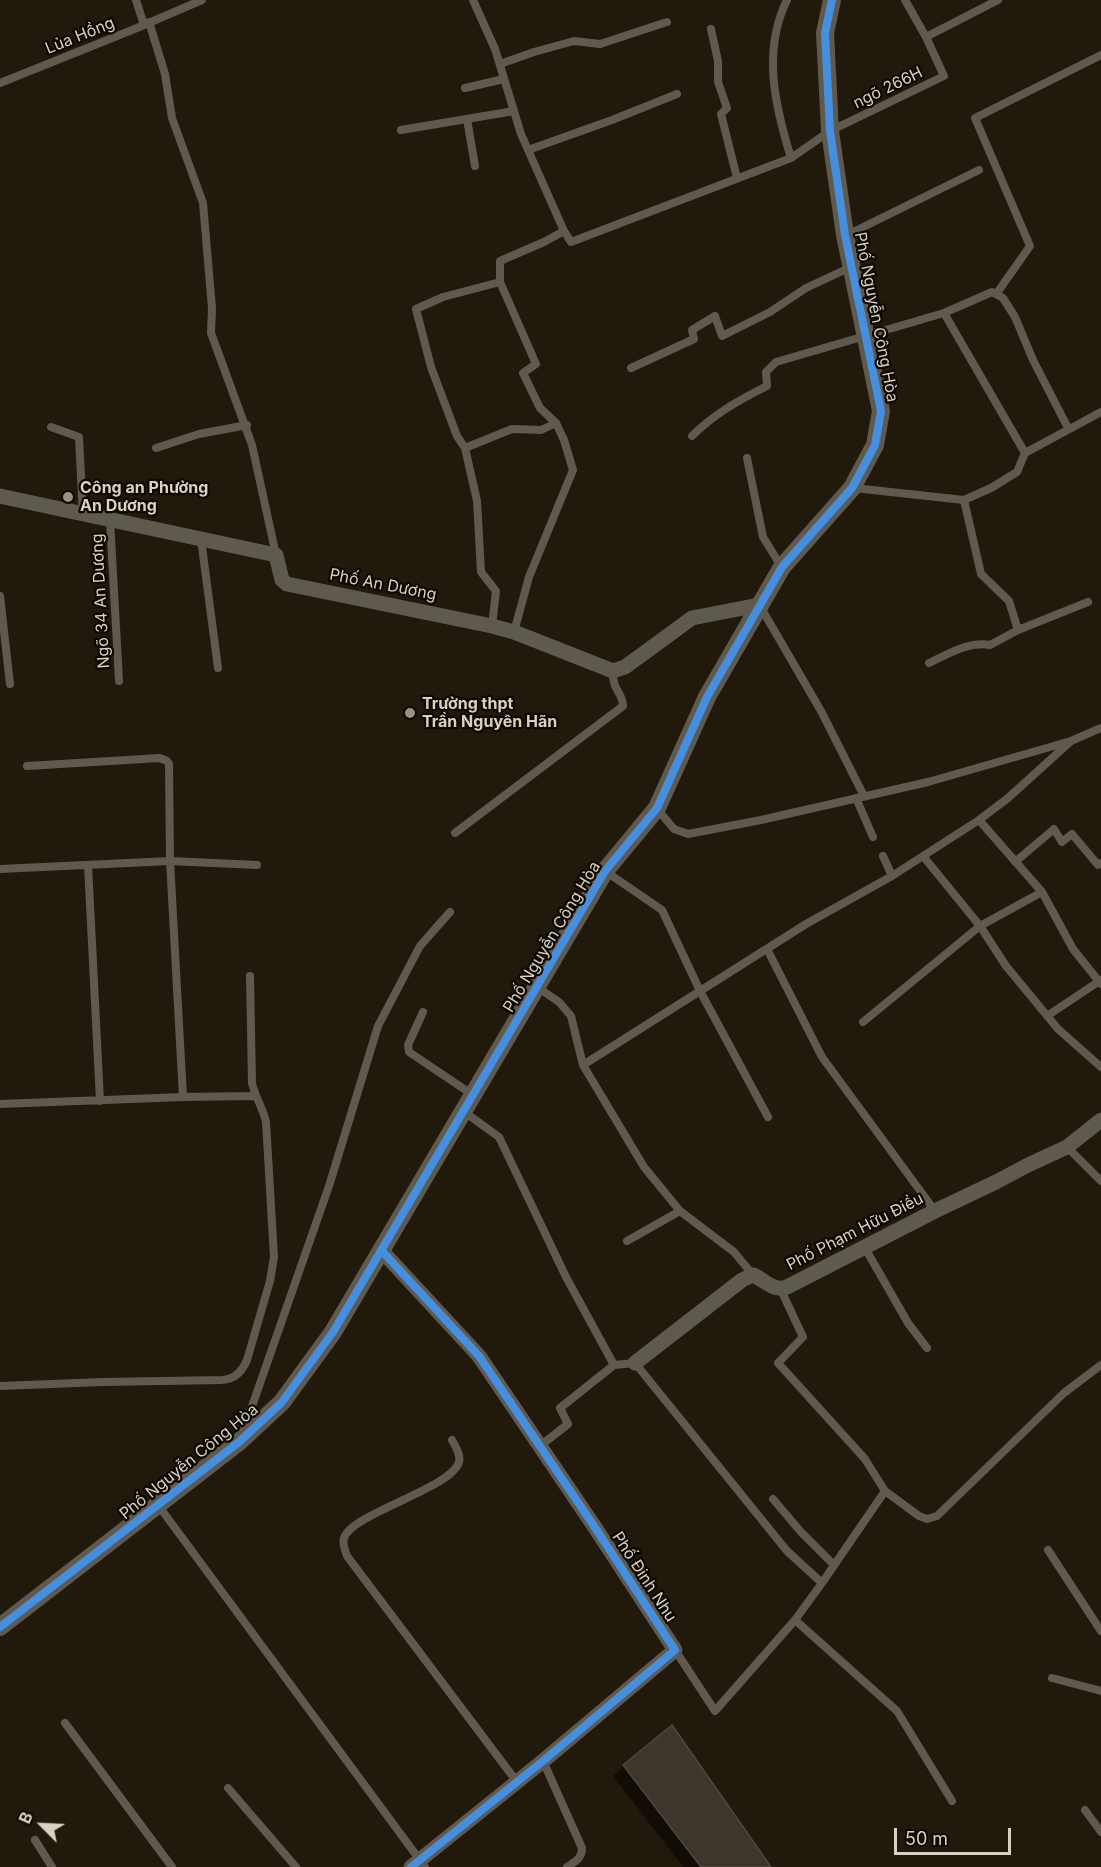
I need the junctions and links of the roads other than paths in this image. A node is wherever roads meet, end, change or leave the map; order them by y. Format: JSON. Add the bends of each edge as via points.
{"nodes":[{"id":1,"x":136,"y":0,"type":"edge"},
{"id":2,"x":202,"y":0,"type":"edge"},
{"id":3,"x":473,"y":0,"type":"edge"},
{"id":4,"x":787,"y":0,"type":"edge"},
{"id":5,"x":832,"y":0,"type":"edge"},
{"id":6,"x":905,"y":0,"type":"edge"},
{"id":7,"x":998,"y":0,"type":"edge"},
{"id":8,"x":667,"y":22,"type":"dead end"},
{"id":9,"x":146,"y":24,"type":"junction"},
{"id":10,"x":711,"y":29,"type":"dead end"},
{"id":11,"x":926,"y":37,"type":"junction"},
{"id":12,"x":1101,"y":55,"type":"edge"},
{"id":13,"x":500,"y":64,"type":"junction"},
{"id":14,"x":504,"y":79,"type":"junction"},
{"id":15,"x":0,"y":82,"type":"edge"},
{"id":16,"x":465,"y":88,"type":"dead end"},
{"id":17,"x":677,"y":94,"type":"dead end"},
{"id":18,"x":514,"y":111,"type":"junction"},
{"id":19,"x":467,"y":119,"type":"junction"},
{"id":20,"x":401,"y":130,"type":"dead end"},
{"id":21,"x":830,"y":131,"type":"junction"},
{"id":22,"x":528,"y":150,"type":"junction"},
{"id":23,"x":791,"y":158,"type":"junction"},
{"id":24,"x":475,"y":166,"type":"dead end"},
{"id":25,"x":979,"y":170,"type":"dead end"},
{"id":26,"x":737,"y":178,"type":"junction"},
{"id":27,"x":564,"y":231,"type":"junction"},
{"id":28,"x":845,"y":235,"type":"junction"},
{"id":29,"x":852,"y":266,"type":"junction"},
{"id":30,"x":500,"y":282,"type":"junction"},
{"id":31,"x":997,"y":293,"type":"junction"},
{"id":32,"x":944,"y":313,"type":"junction"},
{"id":33,"x":865,"y":337,"type":"junction"},
{"id":34,"x":631,"y":368,"type":"dead end"},
{"id":35,"x":1101,"y":412,"type":"edge"},
{"id":36,"x":556,"y":423,"type":"junction"},
{"id":37,"x":247,"y":424,"type":"junction"},
{"id":38,"x":51,"y":427,"type":"dead end"},
{"id":39,"x":1068,"y":428,"type":"junction"},
{"id":40,"x":692,"y":436,"type":"dead end"},
{"id":41,"x":156,"y":448,"type":"dead end"},
{"id":42,"x":465,"y":448,"type":"junction"},
{"id":43,"x":1025,"y":453,"type":"junction"},
{"id":44,"x":747,"y":458,"type":"dead end"},
{"id":45,"x":852,"y":488,"type":"junction"},
{"id":46,"x":0,"y":496,"type":"edge"},
{"id":47,"x":964,"y":500,"type":"junction"},
{"id":48,"x":83,"y":515,"type":"junction"},
{"id":49,"x":110,"y":520,"type":"junction"},
{"id":50,"x":201,"y":539,"type":"junction"},
{"id":51,"x":276,"y":555,"type":"junction"},
{"id":52,"x":782,"y":567,"type":"junction"},
{"id":53,"x":0,"y":596,"type":"edge"},
{"id":54,"x":1088,"y":602,"type":"dead end"},
{"id":55,"x":759,"y":605,"type":"junction"},
{"id":56,"x":492,"y":626,"type":"junction"},
{"id":57,"x":1018,"y":630,"type":"junction"},
{"id":58,"x":514,"y":632,"type":"junction"},
{"id":59,"x":929,"y":663,"type":"dead end"},
{"id":60,"x":218,"y":669,"type":"dead end"},
{"id":61,"x":613,"y":671,"type":"junction"},
{"id":62,"x":119,"y":681,"type":"dead end"},
{"id":63,"x":10,"y":684,"type":"dead end"},
{"id":64,"x":1101,"y":728,"type":"edge"},
{"id":65,"x":1071,"y":741,"type":"junction"},
{"id":66,"x":27,"y":766,"type":"dead end"},
{"id":67,"x":860,"y":797,"type":"junction"},
{"id":68,"x":657,"y":808,"type":"junction"},
{"id":69,"x":979,"y":820,"type":"junction"},
{"id":70,"x":455,"y":832,"type":"dead end"},
{"id":71,"x":873,"y":837,"type":"dead end"},
{"id":72,"x":883,"y":856,"type":"dead end"},
{"id":73,"x":923,"y":856,"type":"junction"},
{"id":74,"x":170,"y":861,"type":"junction"},
{"id":75,"x":1015,"y":862,"type":"junction"},
{"id":76,"x":1101,"y":863,"type":"edge"},
{"id":77,"x":88,"y":865,"type":"junction"},
{"id":78,"x":257,"y":865,"type":"dead end"},
{"id":79,"x":0,"y":869,"type":"edge"},
{"id":80,"x":605,"y":871,"type":"junction"},
{"id":81,"x":892,"y":876,"type":"junction"},
{"id":82,"x":1042,"y":892,"type":"junction"},
{"id":83,"x":450,"y":912,"type":"dead end"},
{"id":84,"x":980,"y":926,"type":"junction"},
{"id":85,"x":767,"y":949,"type":"junction"},
{"id":86,"x":250,"y":976,"type":"dead end"},
{"id":87,"x":1100,"y":981,"type":"edge"},
{"id":88,"x":537,"y":987,"type":"junction"},
{"id":89,"x":700,"y":991,"type":"junction"},
{"id":90,"x":423,"y":1012,"type":"dead end"},
{"id":91,"x":1047,"y":1016,"type":"junction"},
{"id":92,"x":863,"y":1022,"type":"dead end"},
{"id":93,"x":583,"y":1065,"type":"junction"},
{"id":94,"x":1101,"y":1067,"type":"edge"},
{"id":95,"x":472,"y":1095,"type":"junction"},
{"id":96,"x":255,"y":1096,"type":"junction"},
{"id":97,"x":183,"y":1097,"type":"junction"},
{"id":98,"x":100,"y":1101,"type":"junction"},
{"id":99,"x":0,"y":1104,"type":"edge"},
{"id":100,"x":464,"y":1111,"type":"junction"},
{"id":101,"x":768,"y":1117,"type":"dead end"},
{"id":102,"x":1101,"y":1120,"type":"edge"},
{"id":103,"x":1067,"y":1148,"type":"junction"},
{"id":104,"x":1101,"y":1181,"type":"edge"},
{"id":105,"x":680,"y":1211,"type":"junction"},
{"id":106,"x":935,"y":1211,"type":"junction"},
{"id":107,"x":627,"y":1241,"type":"dead end"},
{"id":108,"x":866,"y":1248,"type":"junction"},
{"id":109,"x":381,"y":1250,"type":"junction"},
{"id":110,"x":753,"y":1275,"type":"junction"},
{"id":111,"x":781,"y":1290,"type":"junction"},
{"id":112,"x":927,"y":1348,"type":"dead end"},
{"id":113,"x":635,"y":1363,"type":"junction"},
{"id":114,"x":614,"y":1365,"type":"junction"},
{"id":115,"x":1100,"y":1366,"type":"edge"},
{"id":116,"x":0,"y":1386,"type":"edge"},
{"id":117,"x":452,"y":1440,"type":"dead end"},
{"id":118,"x":240,"y":1442,"type":"junction"},
{"id":119,"x":540,"y":1446,"type":"junction"},
{"id":120,"x":885,"y":1491,"type":"junction"},
{"id":121,"x":773,"y":1499,"type":"dead end"},
{"id":122,"x":158,"y":1505,"type":"junction"},
{"id":123,"x":1048,"y":1550,"type":"dead end"},
{"id":124,"x":834,"y":1565,"type":"junction"},
{"id":125,"x":822,"y":1583,"type":"junction"},
{"id":126,"x":795,"y":1620,"type":"junction"},
{"id":127,"x":0,"y":1627,"type":"edge"},
{"id":128,"x":1101,"y":1630,"type":"edge"},
{"id":129,"x":675,"y":1650,"type":"junction"},
{"id":130,"x":1052,"y":1678,"type":"dead end"},
{"id":131,"x":1101,"y":1691,"type":"edge"},
{"id":132,"x":65,"y":1723,"type":"dead end"},
{"id":133,"x":543,"y":1761,"type":"junction"},
{"id":134,"x":517,"y":1782,"type":"junction"},
{"id":135,"x":228,"y":1788,"type":"dead end"},
{"id":136,"x":952,"y":1801,"type":"dead end"},
{"id":137,"x":1085,"y":1810,"type":"dead end"},
{"id":138,"x":1101,"y":1832,"type":"edge"},
{"id":139,"x":34,"y":1840,"type":"dead end"},
{"id":140,"x":418,"y":1865,"type":"edge"},
{"id":141,"x":52,"y":1867,"type":"edge"},
{"id":142,"x":172,"y":1867,"type":"edge"},
{"id":143,"x":296,"y":1867,"type":"edge"},
{"id":144,"x":567,"y":1867,"type":"edge"}],
"edges":[{"from":1,"to":9,"type":"lane"},
{"from":2,"to":9,"type":"lane","name":"Lủa Hồng"},
{"from":3,"to":13,"type":"lane"},
{"from":4,"to":23,"type":"lane","via":[[777,20],[772,75]]},
{"from":5,"to":21,"type":"street","name":"Phố Nguyễn Công Hòa","via":[[825,33]]},
{"from":6,"to":11,"type":"lane"},
{"from":7,"to":11,"type":"lane"},
{"from":8,"to":13,"type":"lane","via":[[600,44],[574,41]]},
{"from":9,"to":15,"type":"lane","name":"Lủa Hồng"},
{"from":9,"to":37,"type":"lane","via":[[165,74],[172,118],[203,203],[212,333]]},
{"from":10,"to":26,"type":"lane","via":[[718,82],[727,108],[721,114]]},
{"from":11,"to":21,"type":"lane","name":"ngõ 266H","via":[[944,76]]},
{"from":12,"to":31,"type":"lane","via":[[975,118],[1030,246]]},
{"from":13,"to":14,"type":"lane"},
{"from":14,"to":16,"type":"lane"},
{"from":14,"to":18,"type":"lane"},
{"from":17,"to":22,"type":"lane"},
{"from":18,"to":19,"type":"lane"},
{"from":18,"to":22,"type":"lane"},
{"from":19,"to":20,"type":"lane"},
{"from":19,"to":24,"type":"lane"},
{"from":21,"to":23,"type":"lane"},
{"from":21,"to":28,"type":"street","name":"Phố Nguyễn Công Hòa"},
{"from":22,"to":27,"type":"lane"},
{"from":23,"to":26,"type":"lane"},
{"from":25,"to":28,"type":"lane"},
{"from":26,"to":27,"type":"lane","via":[[571,242]]},
{"from":27,"to":30,"type":"lane","via":[[500,261]]},
{"from":28,"to":29,"type":"street","name":"Phố Nguyễn Công Hòa"},
{"from":29,"to":33,"type":"street","name":"Phố Nguyễn Công Hòa"},
{"from":29,"to":34,"type":"lane","via":[[722,336],[715,316],[692,330],[694,339]]},
{"from":30,"to":36,"type":"lane","via":[[536,364],[523,373],[540,408]]},
{"from":30,"to":42,"type":"lane","via":[[443,297],[416,309],[431,367]]},
{"from":31,"to":32,"type":"lane"},
{"from":31,"to":39,"type":"lane","via":[[1015,317]]},
{"from":32,"to":33,"type":"lane"},
{"from":32,"to":43,"type":"lane"},
{"from":33,"to":40,"type":"lane","via":[[776,362],[766,372],[767,386],[735,402]]},
{"from":33,"to":45,"type":"street","name":"Phố Nguyễn Công Hòa","via":[[881,411],[875,445]]},
{"from":35,"to":39,"type":"lane"},
{"from":36,"to":42,"type":"lane","via":[[541,430],[512,429]]},
{"from":36,"to":58,"type":"lane","via":[[573,470],[529,577]]},
{"from":37,"to":41,"type":"lane"},
{"from":37,"to":51,"type":"lane"},
{"from":38,"to":48,"type":"lane","via":[[79,436]]},
{"from":39,"to":43,"type":"lane"},
{"from":42,"to":56,"type":"lane","via":[[477,501],[481,572],[496,591]]},
{"from":43,"to":47,"type":"lane","via":[[1017,472]]},
{"from":44,"to":52,"type":"lane","via":[[764,537]]},
{"from":45,"to":47,"type":"lane"},
{"from":45,"to":52,"type":"street","name":"Phố Nguyễn Công Hòa"},
{"from":46,"to":48,"type":"street"},
{"from":47,"to":57,"type":"lane","via":[[981,574],[1009,601]]},
{"from":48,"to":49,"type":"street"},
{"from":49,"to":50,"type":"street"},
{"from":49,"to":62,"type":"lane","name":"Ngõ 34 An Dương"},
{"from":50,"to":51,"type":"street"},
{"from":50,"to":60,"type":"lane"},
{"from":51,"to":56,"type":"street","name":"Phố An Dương","via":[[282,580],[287,584]]},
{"from":52,"to":55,"type":"street","name":"Phố Nguyễn Công Hòa"},
{"from":53,"to":63,"type":"lane"},
{"from":54,"to":57,"type":"lane"},
{"from":55,"to":61,"type":"street","via":[[692,618],[625,667]]},
{"from":55,"to":67,"type":"lane","via":[[821,711]]},
{"from":55,"to":68,"type":"street","name":"Phố Nguyễn Công Hòa","via":[[706,697]]},
{"from":56,"to":58,"type":"street","name":"Phố An Dương"},
{"from":57,"to":59,"type":"lane","via":[[990,645],[980,643],[963,648]]},
{"from":58,"to":61,"type":"street","name":"Phố An Dương"},
{"from":61,"to":70,"type":"lane","via":[[612,682],[623,706]]},
{"from":64,"to":65,"type":"lane"},
{"from":65,"to":67,"type":"lane"},
{"from":65,"to":69,"type":"lane"},
{"from":66,"to":74,"type":"lane","via":[[160,758],[167,761]]},
{"from":67,"to":68,"type":"lane","via":[[688,834],[674,830]]},
{"from":67,"to":71,"type":"lane"},
{"from":68,"to":80,"type":"street","name":"Phố Nguyễn Công Hòa"},
{"from":69,"to":73,"type":"lane"},
{"from":69,"to":75,"type":"lane"},
{"from":72,"to":81,"type":"lane"},
{"from":73,"to":81,"type":"lane"},
{"from":73,"to":84,"type":"lane"},
{"from":74,"to":77,"type":"lane"},
{"from":74,"to":78,"type":"lane"},
{"from":74,"to":97,"type":"lane"},
{"from":75,"to":76,"type":"lane","via":[[1053,829],[1062,842],[1072,834],[1098,865]]},
{"from":75,"to":82,"type":"lane"},
{"from":77,"to":79,"type":"lane"},
{"from":77,"to":98,"type":"lane"},
{"from":80,"to":88,"type":"street","name":"Phố Nguyễn Công Hòa"},
{"from":80,"to":89,"type":"lane","via":[[662,910]]},
{"from":81,"to":85,"type":"lane"},
{"from":82,"to":84,"type":"lane"},
{"from":82,"to":87,"type":"lane","via":[[1073,949]]},
{"from":83,"to":118,"type":"lane","via":[[420,946],[378,1026],[329,1186]]},
{"from":84,"to":91,"type":"lane","via":[[1006,966]]},
{"from":84,"to":92,"type":"lane"},
{"from":85,"to":89,"type":"lane"},
{"from":85,"to":106,"type":"lane","via":[[822,1057]]},
{"from":86,"to":96,"type":"lane"},
{"from":87,"to":91,"type":"lane"},
{"from":88,"to":93,"type":"lane","via":[[567,1010]]},
{"from":88,"to":95,"type":"street","name":"Phố Nguyễn Công Hòa"},
{"from":89,"to":93,"type":"lane"},
{"from":89,"to":101,"type":"lane"},
{"from":90,"to":95,"type":"lane","via":[[408,1045],[409,1052]]},
{"from":91,"to":94,"type":"lane"},
{"from":93,"to":105,"type":"lane","via":[[644,1167]]},
{"from":95,"to":100,"type":"street","name":"Phố Nguyễn Công Hòa"},
{"from":96,"to":97,"type":"lane"},
{"from":96,"to":116,"type":"lane","via":[[266,1122],[274,1257],[242,1370],[222,1380]]},
{"from":97,"to":98,"type":"lane"},
{"from":98,"to":99,"type":"lane"},
{"from":100,"to":109,"type":"street","name":"Phố Nguyễn Công Hòa"},
{"from":100,"to":114,"type":"lane","via":[[499,1137]]},
{"from":102,"to":103,"type":"street","name":"Phố Phạm Hữu Điều"},
{"from":103,"to":104,"type":"lane"},
{"from":103,"to":106,"type":"street","name":"Phố Phạm Hữu Điều"},
{"from":105,"to":107,"type":"lane"},
{"from":105,"to":110,"type":"lane","via":[[734,1252]]},
{"from":106,"to":108,"type":"street","name":"Phố Phạm Hữu Điều"},
{"from":108,"to":111,"type":"street","name":"Phố Phạm Hữu Điều"},
{"from":108,"to":112,"type":"lane","via":[[908,1323]]},
{"from":109,"to":118,"type":"street","name":"Phố Nguyễn Công Hòa","via":[[333,1332],[282,1402]]},
{"from":109,"to":119,"type":"street","name":"Phố Đinh Nhu","via":[[479,1356]]},
{"from":110,"to":111,"type":"street","name":"Phố Phạm Hữu Điều"},
{"from":110,"to":113,"type":"street"},
{"from":111,"to":120,"type":"lane","via":[[803,1337],[778,1362],[865,1459]]},
{"from":113,"to":114,"type":"lane"},
{"from":113,"to":125,"type":"lane","via":[[787,1551]]},
{"from":114,"to":119,"type":"lane","via":[[560,1408],[568,1424]]},
{"from":115,"to":120,"type":"lane","via":[[1064,1393],[937,1516],[919,1516]]},
{"from":117,"to":134,"type":"lane","via":[[459,1462],[452,1472],[363,1521],[343,1538],[344,1547]]},
{"from":118,"to":122,"type":"street","name":"Phố Nguyễn Công Hòa"},
{"from":119,"to":129,"type":"street","name":"Phố Đinh Nhu"},
{"from":120,"to":124,"type":"lane"},
{"from":121,"to":124,"type":"lane"},
{"from":122,"to":127,"type":"street","name":"Phố Nguyễn Công Hòa"},
{"from":122,"to":140,"type":"lane"},
{"from":123,"to":128,"type":"lane"},
{"from":124,"to":125,"type":"lane"},
{"from":125,"to":126,"type":"lane"},
{"from":126,"to":129,"type":"lane","via":[[715,1711]]},
{"from":126,"to":136,"type":"lane","via":[[897,1711]]},
{"from":129,"to":133,"type":"street"},
{"from":130,"to":131,"type":"lane"},
{"from":132,"to":142,"type":"lane"},
{"from":133,"to":134,"type":"street"},
{"from":133,"to":144,"type":"lane","via":[[582,1848],[582,1855]]},
{"from":134,"to":140,"type":"street"},
{"from":135,"to":143,"type":"lane"},
{"from":137,"to":138,"type":"lane"},
{"from":139,"to":141,"type":"lane"}]}
